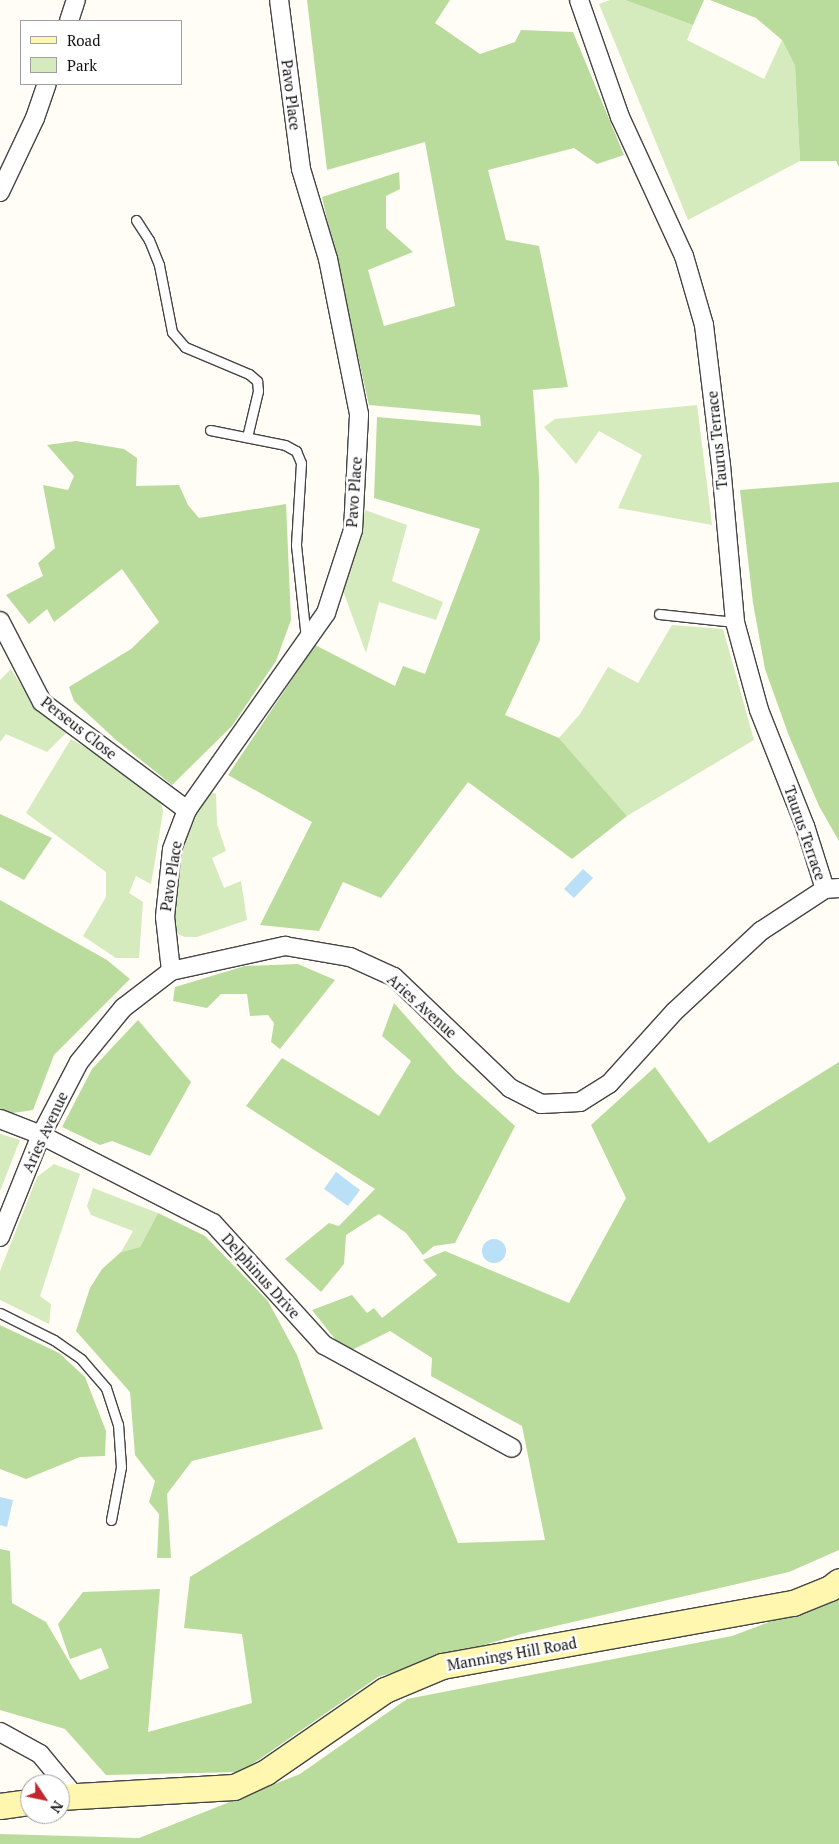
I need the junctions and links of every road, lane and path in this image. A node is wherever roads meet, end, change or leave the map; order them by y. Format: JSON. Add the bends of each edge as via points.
{"nodes":[{"id":1,"x":76,"y":0,"type":"edge"},
{"id":2,"x":279,"y":0,"type":"edge"},
{"id":3,"x":579,"y":0,"type":"edge"},
{"id":4,"x":69,"y":20,"type":"edge"},
{"id":5,"x":47,"y":85,"type":"edge"},
{"id":6,"x":0,"y":192,"type":"edge"},
{"id":7,"x":136,"y":220,"type":"dead end"},
{"id":8,"x":210,"y":430,"type":"dead end"},
{"id":9,"x":247,"y":437,"type":"junction"},
{"id":10,"x":659,"y":614,"type":"dead end"},
{"id":11,"x":0,"y":622,"type":"edge"},
{"id":12,"x":735,"y":622,"type":"junction"},
{"id":13,"x":306,"y":641,"type":"junction"},
{"id":14,"x":187,"y":810,"type":"junction"},
{"id":15,"x":832,"y":889,"type":"edge"},
{"id":16,"x":171,"y":971,"type":"junction"},
{"id":17,"x":0,"y":1119,"type":"edge"},
{"id":18,"x":41,"y":1135,"type":"junction"},
{"id":19,"x":0,"y":1237,"type":"edge"},
{"id":20,"x":0,"y":1313,"type":"edge"},
{"id":21,"x":512,"y":1448,"type":"dead end"},
{"id":22,"x":111,"y":1520,"type":"dead end"},
{"id":23,"x":839,"y":1582,"type":"edge"},
{"id":24,"x":0,"y":1732,"type":"edge"},
{"id":25,"x":53,"y":1774,"type":"edge"},
{"id":26,"x":70,"y":1796,"type":"edge"},
{"id":27,"x":20,"y":1803,"type":"edge"},
{"id":28,"x":0,"y":1806,"type":"edge"}],
"edges":[{"from":1,"to":4,"type":"street"},
{"from":2,"to":13,"type":"street","name":"Pavo Place","via":[[301,169],[328,259],[359,414],[353,530],[326,613]]},
{"from":3,"to":12,"type":"street","name":"Taurus Terrace","via":[[620,117],[684,256],[704,325]]},
{"from":5,"to":6,"type":"street","via":[[35,118]]},
{"from":7,"to":9,"type":"lane","via":[[159,265],[172,332],[186,346],[249,374],[256,381],[258,391]]},
{"from":8,"to":9,"type":"lane"},
{"from":9,"to":13,"type":"lane","via":[[285,445],[296,451],[300,463],[296,545]]},
{"from":10,"to":12,"type":"lane"},
{"from":11,"to":14,"type":"street","name":"Perseus Close","via":[[42,702]]},
{"from":12,"to":15,"type":"street","name":"Taurus Terrace","via":[[760,710]]},
{"from":13,"to":14,"type":"street","name":"Pavo Place"},
{"from":14,"to":16,"type":"street","name":"Pavo Place","via":[[172,849],[164,917]]},
{"from":15,"to":16,"type":"street","name":"Aries Avenue","via":[[761,931],[674,1012],[609,1084],[580,1102],[541,1104],[510,1088],[394,977],[350,957],[286,946]]},
{"from":16,"to":18,"type":"street","name":"Aries Avenue","via":[[122,1008],[79,1062]]},
{"from":17,"to":18,"type":"street","name":"Delphinus Drive"},
{"from":18,"to":19,"type":"street","name":"Aries Avenue"},
{"from":18,"to":21,"type":"street","name":"Delphinus Drive","via":[[213,1223],[324,1345]]},
{"from":20,"to":22,"type":"lane","via":[[54,1340],[81,1360],[106,1388],[118,1424],[121,1467]]},
{"from":23,"to":26,"type":"main road","name":"Mannings Hill Road","via":[[792,1603],[442,1666],[385,1690],[266,1772],[234,1787]]},
{"from":24,"to":25,"type":"street","via":[[40,1754]]},
{"from":27,"to":28,"type":"main road"}]}
